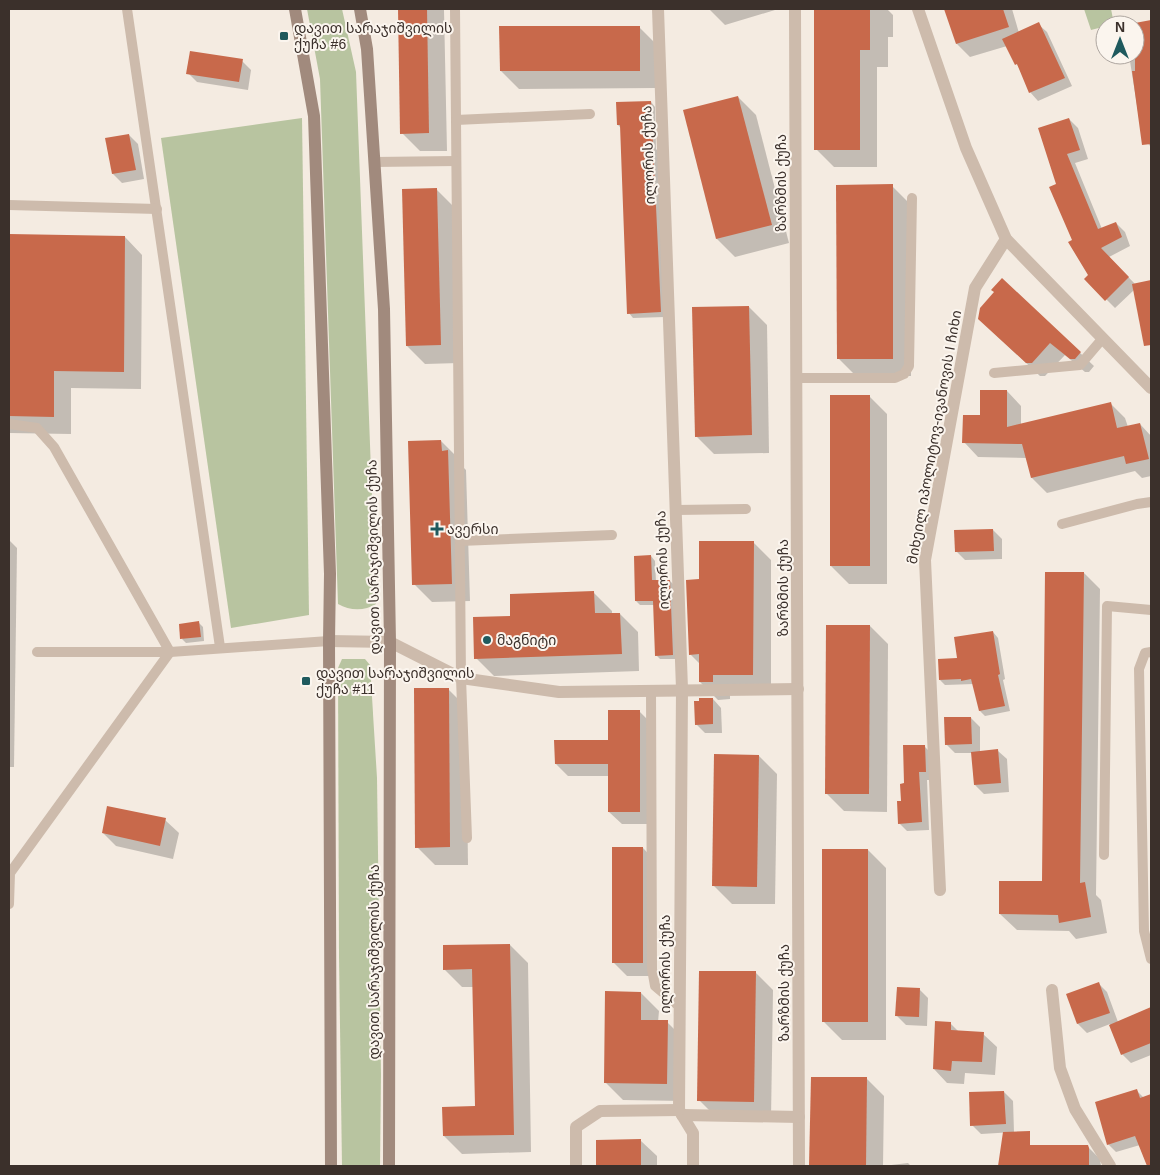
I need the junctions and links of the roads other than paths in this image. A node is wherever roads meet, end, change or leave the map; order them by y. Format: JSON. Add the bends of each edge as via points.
{"nodes":[{"id":1,"x":127,"y":9,"type":"edge"},
{"id":2,"x":295,"y":9,"type":"edge"},
{"id":3,"x":360,"y":9,"type":"edge"},
{"id":4,"x":455,"y":9,"type":"edge"},
{"id":5,"x":658,"y":9,"type":"edge"},
{"id":6,"x":795,"y":9,"type":"edge"},
{"id":7,"x":918,"y":9,"type":"edge"},
{"id":8,"x":590,"y":114,"type":"dead end"},
{"id":9,"x":456,"y":120,"type":"junction"},
{"id":10,"x":456,"y":161,"type":"junction"},
{"id":11,"x":374,"y":162,"type":"junction"},
{"id":12,"x":912,"y":198,"type":"dead end"},
{"id":13,"x":9,"y":205,"type":"edge"},
{"id":14,"x":157,"y":209,"type":"junction"},
{"id":15,"x":1006,"y":239,"type":"junction"},
{"id":16,"x":1102,"y":338,"type":"junction"},
{"id":17,"x":994,"y":373,"type":"dead end"},
{"id":18,"x":797,"y":378,"type":"junction"},
{"id":19,"x":1151,"y":388,"type":"edge"},
{"id":20,"x":9,"y":424,"type":"edge"},
{"id":21,"x":1151,"y":502,"type":"edge"},
{"id":22,"x":746,"y":509,"type":"dead end"},
{"id":23,"x":676,"y":510,"type":"junction"},
{"id":24,"x":1062,"y":524,"type":"dead end"},
{"id":25,"x":612,"y":535,"type":"dead end"},
{"id":26,"x":460,"y":541,"type":"junction"},
{"id":27,"x":1151,"y":610,"type":"edge"},
{"id":28,"x":329,"y":641,"type":"junction"},
{"id":29,"x":390,"y":642,"type":"junction"},
{"id":30,"x":220,"y":647,"type":"junction"},
{"id":31,"x":36,"y":652,"type":"dead end"},
{"id":32,"x":170,"y":652,"type":"junction"},
{"id":33,"x":1151,"y":652,"type":"edge"},
{"id":34,"x":462,"y":678,"type":"junction"},
{"id":35,"x":682,"y":689,"type":"junction"},
{"id":36,"x":798,"y":689,"type":"junction"},
{"id":37,"x":650,"y":690,"type":"junction"},
{"id":38,"x":1151,"y":714,"type":"edge"},
{"id":39,"x":1140,"y":715,"type":"junction"},
{"id":40,"x":467,"y":838,"type":"dead end"},
{"id":41,"x":1104,"y":855,"type":"dead end"},
{"id":42,"x":940,"y":890,"type":"dead end"},
{"id":43,"x":9,"y":904,"type":"edge"},
{"id":44,"x":1148,"y":930,"type":"edge"},
{"id":45,"x":1151,"y":959,"type":"edge"},
{"id":46,"x":1052,"y":990,"type":"dead end"},
{"id":47,"x":680,"y":1007,"type":"junction"},
{"id":48,"x":680,"y":1113,"type":"junction"},
{"id":49,"x":799,"y":1117,"type":"junction"},
{"id":50,"x":331,"y":1166,"type":"edge"},
{"id":51,"x":389,"y":1166,"type":"edge"},
{"id":52,"x":576,"y":1166,"type":"edge"},
{"id":53,"x":692,"y":1166,"type":"edge"},
{"id":54,"x":799,"y":1166,"type":"edge"},
{"id":55,"x":1110,"y":1166,"type":"edge"}],
"edges":[{"from":1,"to":14,"type":"lane"},
{"from":2,"to":28,"type":"main road","via":[[314,116],[330,574]]},
{"from":3,"to":11,"type":"main road","name":"დავით სარაჯიშვილის ქუჩა"},
{"from":4,"to":9,"type":"lane"},
{"from":5,"to":23,"type":"street","name":"ილორის ქუჩა"},
{"from":6,"to":18,"type":"street","name":"ზარზმის ქუჩა"},
{"from":7,"to":15,"type":"street","via":[[966,148]]},
{"from":8,"to":9,"type":"lane"},
{"from":9,"to":10,"type":"lane"},
{"from":10,"to":11,"type":"lane"},
{"from":10,"to":26,"type":"lane"},
{"from":11,"to":29,"type":"main road","name":"დავით სარაჯიშვილის ქუჩა","via":[[384,309]]},
{"from":12,"to":18,"type":"lane","via":[[909,366],[904,374],[895,378]]},
{"from":13,"to":14,"type":"lane"},
{"from":14,"to":30,"type":"lane"},
{"from":15,"to":16,"type":"street"},
{"from":15,"to":42,"type":"street","name":"მიხეილ იპოლიტოვ-ივანოვის I ჩიხი","via":[[975,288],[925,560]]},
{"from":16,"to":17,"type":"lane","via":[[1080,365]]},
{"from":16,"to":19,"type":"street"},
{"from":18,"to":36,"type":"street","name":"ზარზმის ქუჩა"},
{"from":20,"to":32,"type":"lane","via":[[37,428],[54,447]]},
{"from":21,"to":24,"type":"lane"},
{"from":22,"to":23,"type":"lane"},
{"from":23,"to":35,"type":"street","name":"ილორის ქუჩა"},
{"from":25,"to":26,"type":"lane"},
{"from":26,"to":34,"type":"lane"},
{"from":27,"to":41,"type":"lane","via":[[1107,606]]},
{"from":28,"to":29,"type":"street"},
{"from":28,"to":30,"type":"lane"},
{"from":28,"to":50,"type":"main road"},
{"from":29,"to":34,"type":"street"},
{"from":29,"to":51,"type":"main road","name":"დავით სარაჯიშვილის ქუჩა"},
{"from":30,"to":32,"type":"lane"},
{"from":31,"to":32,"type":"lane"},
{"from":32,"to":43,"type":"lane","via":[[10,873]]},
{"from":33,"to":39,"type":"lane","via":[[1145,652],[1139,669]]},
{"from":34,"to":37,"type":"street","via":[[559,692]]},
{"from":34,"to":40,"type":"lane"},
{"from":35,"to":36,"type":"street"},
{"from":35,"to":37,"type":"street"},
{"from":35,"to":47,"type":"street","name":"ილორის ქუჩა"},
{"from":36,"to":49,"type":"street","name":"ზარზმის ქუჩა"},
{"from":37,"to":47,"type":"lane","via":[[652,969],[655,986]]},
{"from":38,"to":39,"type":"lane"},
{"from":39,"to":44,"type":"lane"},
{"from":44,"to":45,"type":"lane"},
{"from":46,"to":55,"type":"street","via":[[1060,1068],[1075,1109]]},
{"from":47,"to":48,"type":"street","name":"ილორის ქუჩა"},
{"from":48,"to":49,"type":"street"},
{"from":48,"to":52,"type":"street","via":[[600,1111],[576,1127]]},
{"from":48,"to":53,"type":"street","name":"ილორის ქუჩა","via":[[693,1133]]},
{"from":49,"to":54,"type":"street","name":"ზარზმის ქუჩა"}]}
